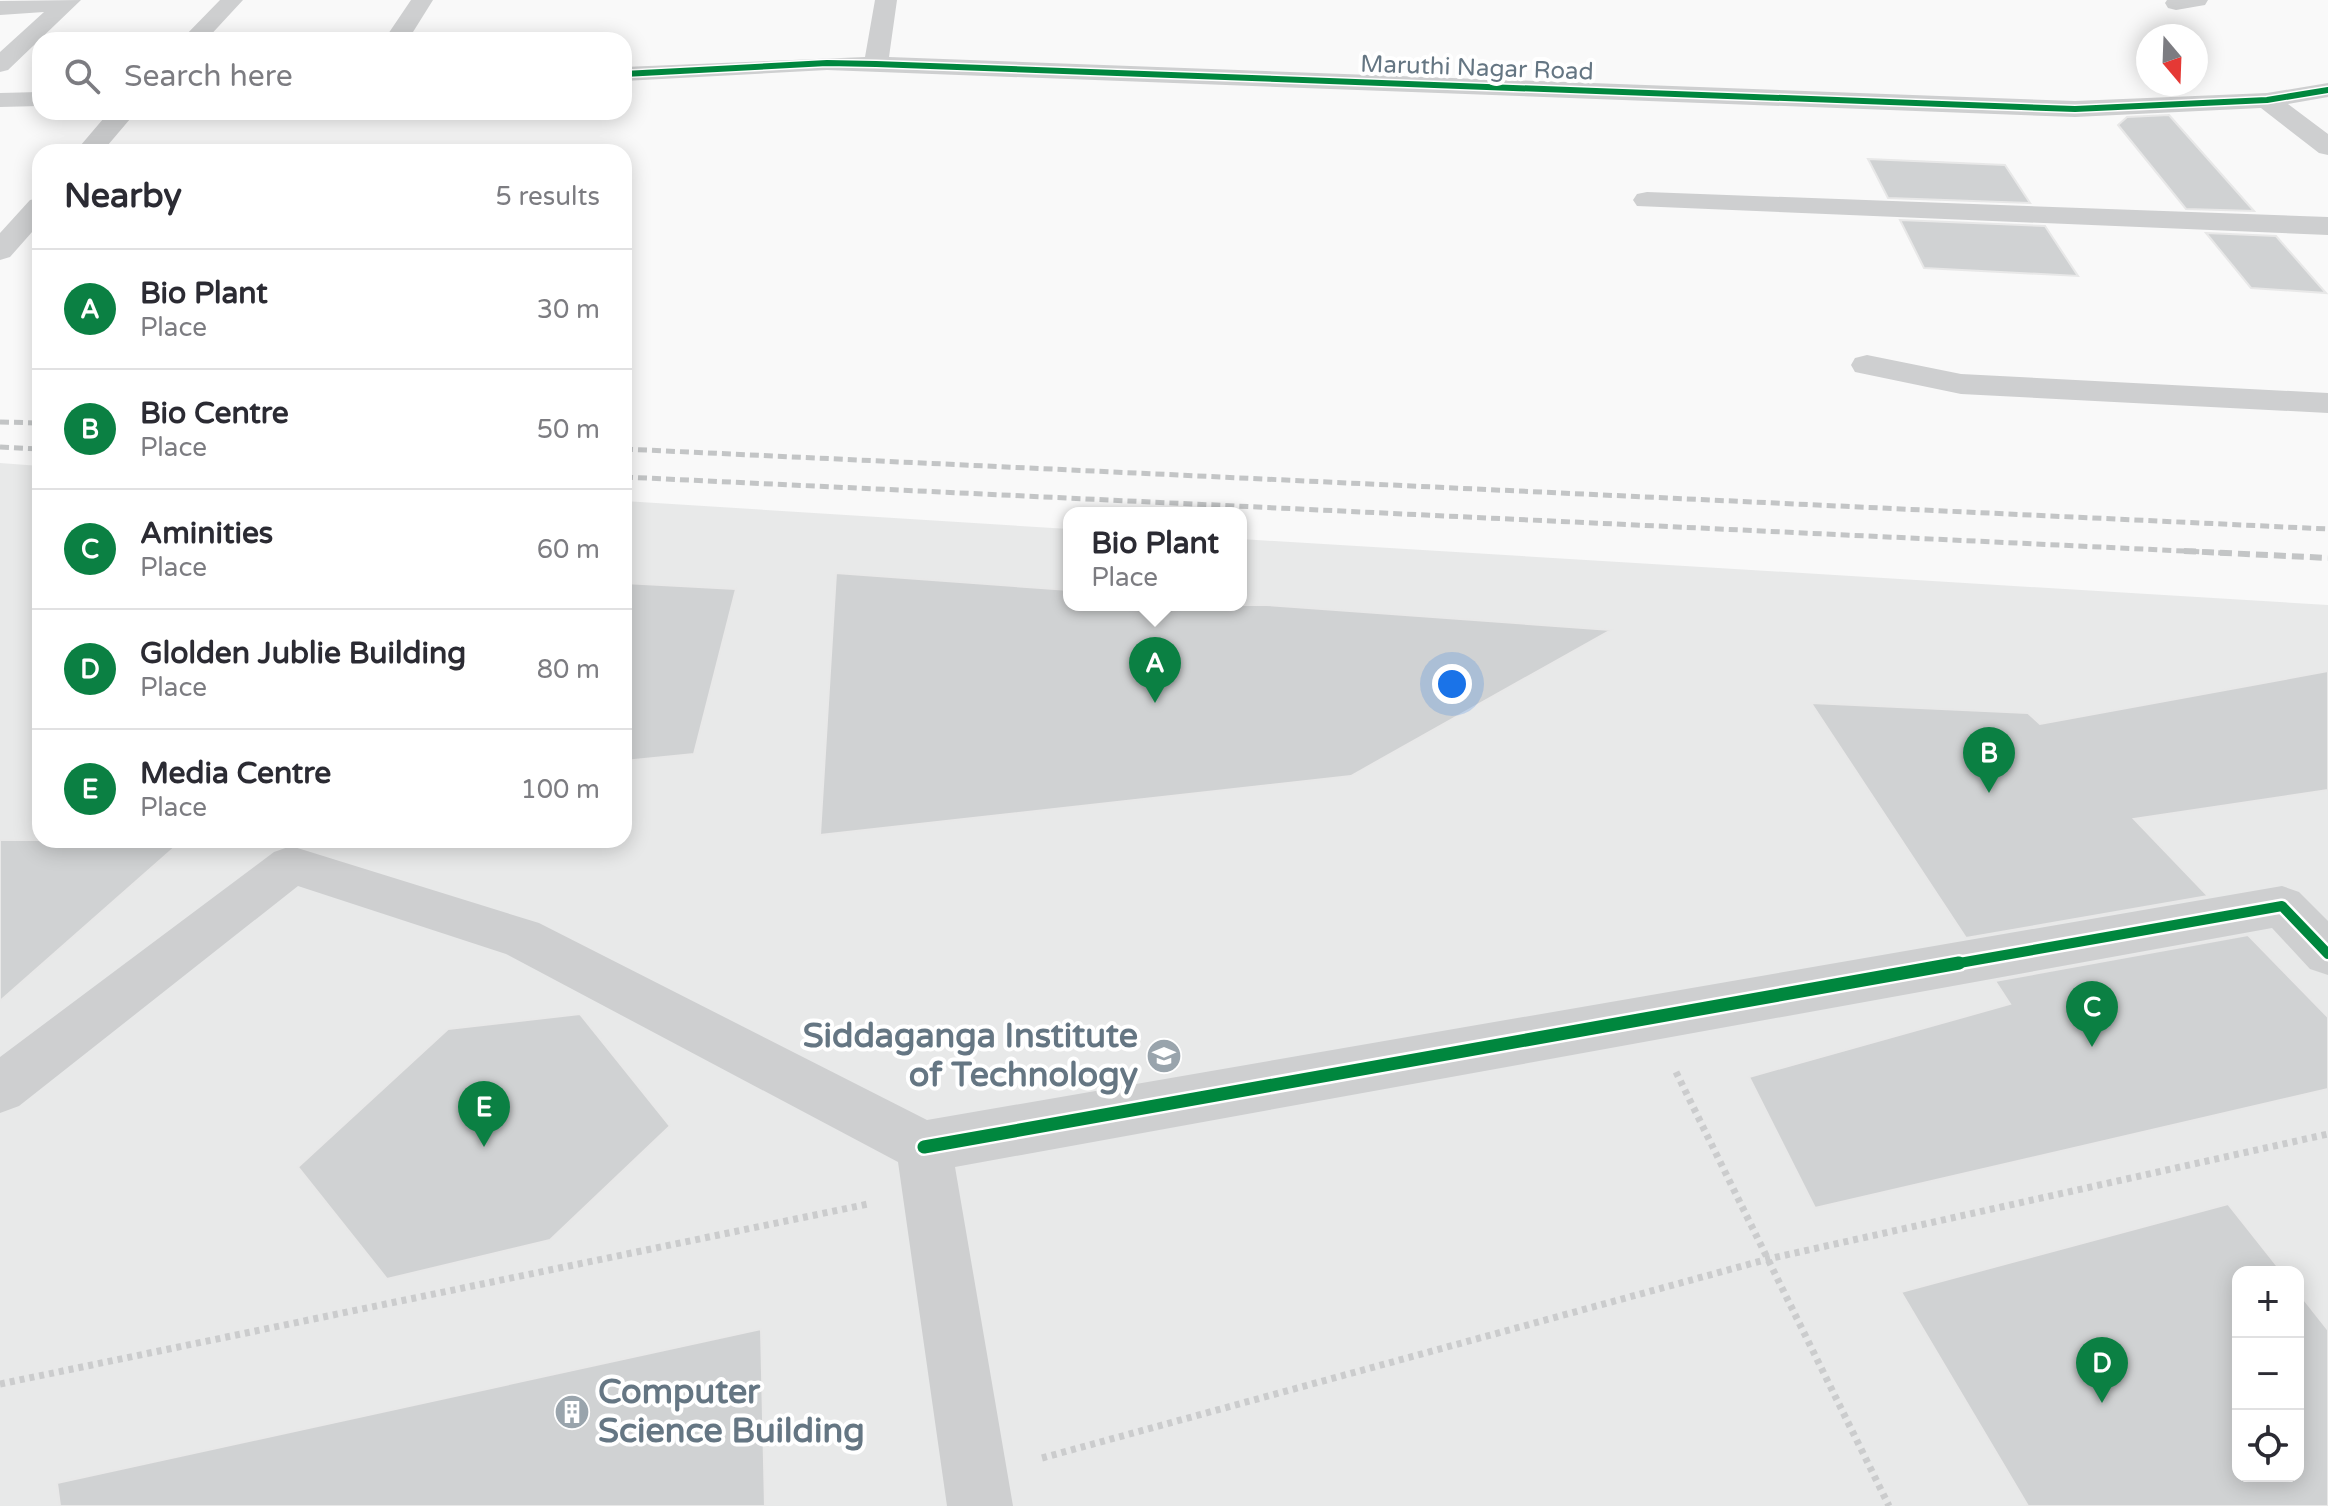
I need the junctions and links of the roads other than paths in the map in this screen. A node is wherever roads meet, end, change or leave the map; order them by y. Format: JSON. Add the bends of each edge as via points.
{"nodes":[{"id":1,"x":232,"y":0,"type":"edge"},
{"id":2,"x":422,"y":0,"type":"edge"},
{"id":3,"x":886,"y":0,"type":"edge"},
{"id":4,"x":68,"y":2,"type":"edge"},
{"id":5,"x":0,"y":8,"type":"edge"},
{"id":6,"x":36,"y":32,"type":"edge"},
{"id":7,"x":201,"y":32,"type":"edge"},
{"id":8,"x":401,"y":32,"type":"edge"},
{"id":9,"x":32,"y":35,"type":"edge"},
{"id":10,"x":876,"y":64,"type":"junction"},
{"id":11,"x":0,"y":65,"type":"edge"},
{"id":12,"x":632,"y":74,"type":"edge"},
{"id":13,"x":2328,"y":90,"type":"edge"},
{"id":14,"x":32,"y":99,"type":"edge"},
{"id":15,"x":0,"y":100,"type":"edge"},
{"id":16,"x":2267,"y":100,"type":"junction"},
{"id":17,"x":116,"y":120,"type":"edge"},
{"id":18,"x":95,"y":144,"type":"edge"},
{"id":19,"x":2328,"y":147,"type":"edge"},
{"id":20,"x":1647,"y":200,"type":"dead end"},
{"id":21,"x":31,"y":202,"type":"edge"},
{"id":22,"x":2328,"y":226,"type":"edge"},
{"id":23,"x":0,"y":251,"type":"edge"},
{"id":24,"x":1867,"y":365,"type":"dead end"},
{"id":25,"x":2328,"y":403,"type":"edge"},
{"id":26,"x":2328,"y":954,"type":"edge"},
{"id":27,"x":0,"y":1089,"type":"edge"},
{"id":28,"x":928,"y":1169,"type":"junction"},
{"id":29,"x":977,"y":1491,"type":"edge"}],
"edges":[{"from":1,"to":7,"type":"street"},
{"from":2,"to":8,"type":"street"},
{"from":3,"to":10,"type":"street"},
{"from":4,"to":5,"type":"street"},
{"from":4,"to":6,"type":"street"},
{"from":9,"to":11,"type":"street"},
{"from":10,"to":12,"type":"street","name":"Maruthi Nagar Road"},
{"from":10,"to":16,"type":"street","name":"Maruthi Nagar Road","via":[[1963,107],[2075,109]]},
{"from":13,"to":16,"type":"street","name":"Maruthi Nagar Road"},
{"from":14,"to":15,"type":"street"},
{"from":16,"to":19,"type":"street"},
{"from":17,"to":18,"type":"street"},
{"from":20,"to":22,"type":"street"},
{"from":21,"to":23,"type":"street"},
{"from":24,"to":25,"type":"street","via":[[1961,384]]},
{"from":26,"to":28,"type":"street","via":[[2282,906],[1650,1018]]},
{"from":27,"to":28,"type":"street","via":[[291,865],[522,938]]},
{"from":28,"to":29,"type":"street"}]}
